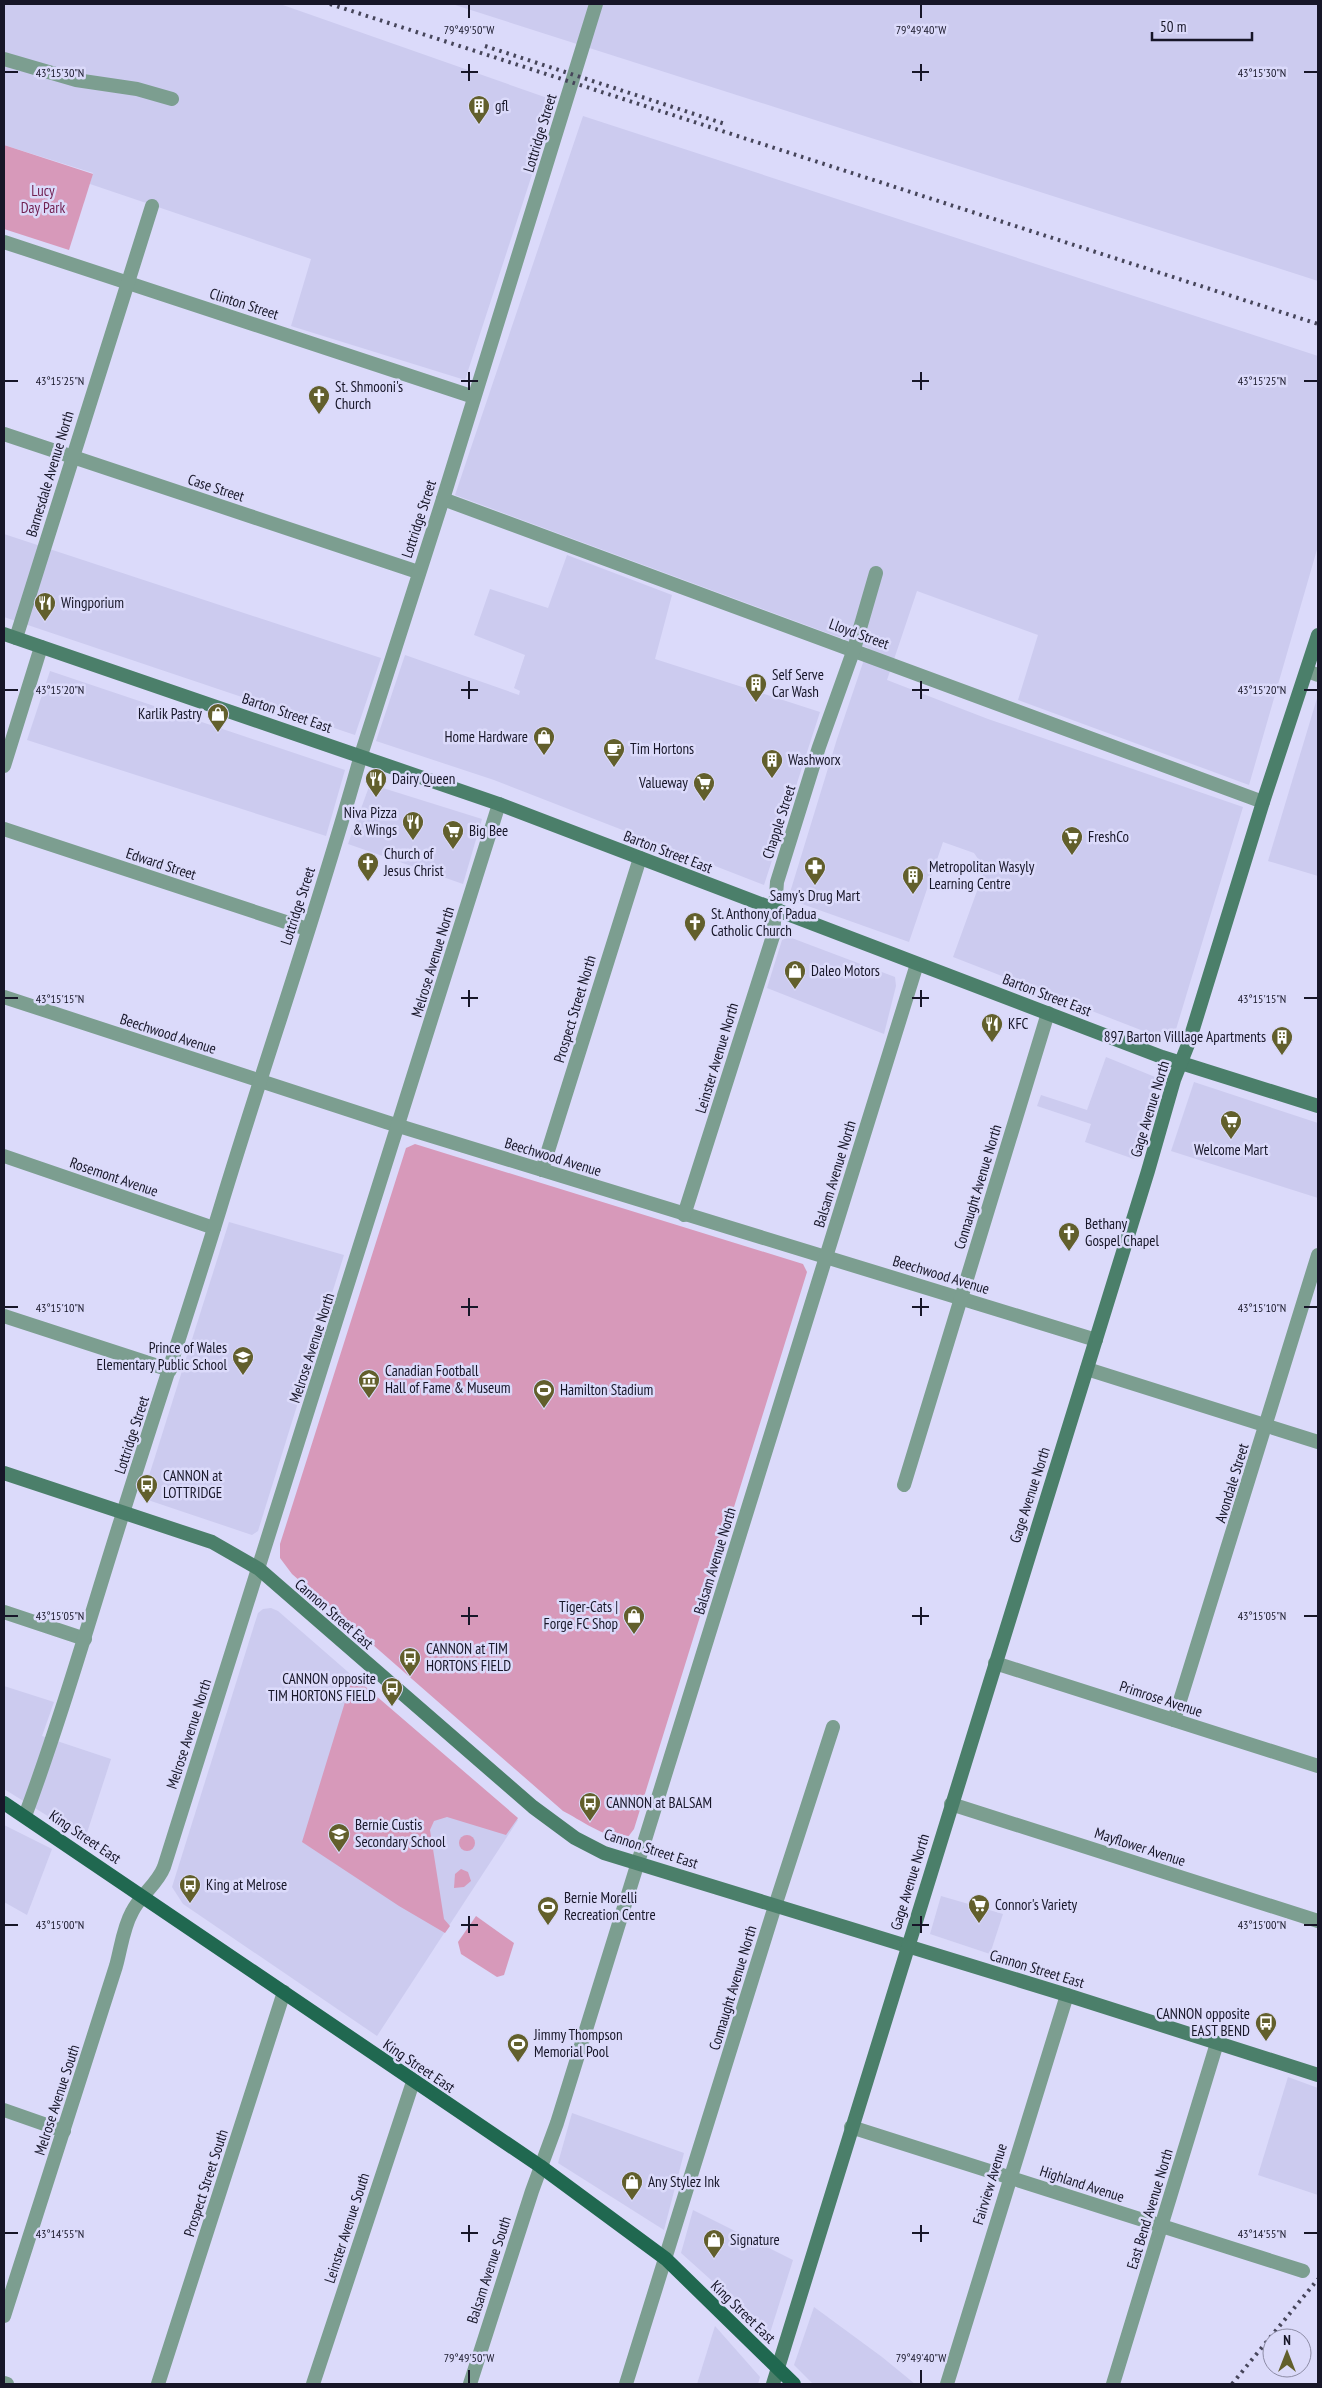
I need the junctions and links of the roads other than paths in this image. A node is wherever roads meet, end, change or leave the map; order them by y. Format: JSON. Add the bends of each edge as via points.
{"nodes":[{"id":1,"x":596,"y":4,"type":"edge"},
{"id":2,"x":4,"y":58,"type":"edge"},
{"id":3,"x":172,"y":99,"type":"dead end"},
{"id":4,"x":152,"y":206,"type":"dead end"},
{"id":5,"x":4,"y":242,"type":"edge"},
{"id":6,"x":127,"y":283,"type":"junction"},
{"id":7,"x":474,"y":397,"type":"junction"},
{"id":8,"x":4,"y":434,"type":"edge"},
{"id":9,"x":73,"y":457,"type":"junction"},
{"id":10,"x":443,"y":499,"type":"junction"},
{"id":11,"x":418,"y":572,"type":"junction"},
{"id":12,"x":876,"y":573,"type":"dead end"},
{"id":13,"x":1318,"y":635,"type":"edge"},
{"id":14,"x":10,"y":636,"type":"edge"},
{"id":15,"x":41,"y":646,"type":"junction"},
{"id":16,"x":854,"y":649,"type":"junction"},
{"id":17,"x":1312,"y":673,"type":"edge"},
{"id":18,"x":360,"y":755,"type":"junction"},
{"id":19,"x":4,"y":766,"type":"edge"},
{"id":20,"x":1263,"y":802,"type":"junction"},
{"id":21,"x":499,"y":804,"type":"junction"},
{"id":22,"x":4,"y":829,"type":"edge"},
{"id":23,"x":640,"y":858,"type":"junction"},
{"id":24,"x":775,"y":910,"type":"junction"},
{"id":25,"x":307,"y":929,"type":"junction"},
{"id":26,"x":917,"y":964,"type":"junction"},
{"id":27,"x":4,"y":997,"type":"edge"},
{"id":28,"x":1048,"y":1013,"type":"junction"},
{"id":29,"x":1181,"y":1064,"type":"junction"},
{"id":30,"x":259,"y":1082,"type":"junction"},
{"id":31,"x":1318,"y":1106,"type":"edge"},
{"id":32,"x":399,"y":1126,"type":"junction"},
{"id":33,"x":4,"y":1156,"type":"edge"},
{"id":34,"x":542,"y":1170,"type":"junction"},
{"id":35,"x":684,"y":1215,"type":"junction"},
{"id":36,"x":214,"y":1228,"type":"junction"},
{"id":37,"x":1318,"y":1255,"type":"edge"},
{"id":38,"x":826,"y":1258,"type":"junction"},
{"id":39,"x":961,"y":1298,"type":"junction"},
{"id":40,"x":4,"y":1316,"type":"edge"},
{"id":41,"x":1096,"y":1340,"type":"junction"},
{"id":42,"x":1087,"y":1369,"type":"junction"},
{"id":43,"x":170,"y":1370,"type":"junction"},
{"id":44,"x":1267,"y":1426,"type":"junction"},
{"id":45,"x":1318,"y":1442,"type":"edge"},
{"id":46,"x":4,"y":1473,"type":"edge"},
{"id":47,"x":904,"y":1485,"type":"dead end"},
{"id":48,"x":123,"y":1512,"type":"junction"},
{"id":49,"x":259,"y":1569,"type":"junction"},
{"id":50,"x":4,"y":1612,"type":"edge"},
{"id":51,"x":85,"y":1640,"type":"junction"},
{"id":52,"x":995,"y":1663,"type":"junction"},
{"id":53,"x":1174,"y":1720,"type":"junction"},
{"id":54,"x":834,"y":1727,"type":"dead end"},
{"id":55,"x":1318,"y":1766,"type":"edge"},
{"id":56,"x":4,"y":1802,"type":"edge"},
{"id":57,"x":951,"y":1804,"type":"junction"},
{"id":58,"x":25,"y":1816,"type":"junction"},
{"id":59,"x":637,"y":1864,"type":"junction"},
{"id":60,"x":143,"y":1896,"type":"junction"},
{"id":61,"x":775,"y":1906,"type":"junction"},
{"id":62,"x":1318,"y":1921,"type":"edge"},
{"id":63,"x":907,"y":1946,"type":"junction"},
{"id":64,"x":284,"y":1992,"type":"junction"},
{"id":65,"x":1067,"y":1995,"type":"junction"},
{"id":66,"x":1217,"y":2043,"type":"junction"},
{"id":67,"x":1318,"y":2075,"type":"edge"},
{"id":68,"x":413,"y":2082,"type":"junction"},
{"id":69,"x":4,"y":2110,"type":"edge"},
{"id":70,"x":851,"y":2127,"type":"junction"},
{"id":71,"x":64,"y":2131,"type":"junction"},
{"id":72,"x":540,"y":2166,"type":"junction"},
{"id":73,"x":1009,"y":2178,"type":"junction"},
{"id":74,"x":1161,"y":2226,"type":"junction"},
{"id":75,"x":666,"y":2259,"type":"junction"},
{"id":76,"x":1303,"y":2271,"type":"dead end"},
{"id":77,"x":4,"y":2316,"type":"edge"},
{"id":78,"x":777,"y":2368,"type":"junction"},
{"id":79,"x":4,"y":2383,"type":"edge"},
{"id":80,"x":8,"y":2384,"type":"edge"},
{"id":81,"x":158,"y":2384,"type":"edge"},
{"id":82,"x":314,"y":2384,"type":"edge"},
{"id":83,"x":470,"y":2384,"type":"edge"},
{"id":84,"x":626,"y":2384,"type":"edge"},
{"id":85,"x":773,"y":2384,"type":"edge"},
{"id":86,"x":794,"y":2384,"type":"edge"},
{"id":87,"x":947,"y":2384,"type":"edge"},
{"id":88,"x":1113,"y":2384,"type":"edge"}],
"edges":[{"from":1,"to":7,"type":"street","name":"Lottridge Street"},
{"from":2,"to":3,"type":"street","via":[[76,80],[137,89]]},
{"from":4,"to":6,"type":"street","name":"Barnesdale Avenue North"},
{"from":5,"to":6,"type":"street","name":"Clinton Street"},
{"from":6,"to":7,"type":"street","name":"Clinton Street"},
{"from":6,"to":9,"type":"street","name":"Barnesdale Avenue North"},
{"from":7,"to":10,"type":"street","name":"Lottridge Street"},
{"from":8,"to":9,"type":"street","name":"Case Street"},
{"from":9,"to":11,"type":"street","name":"Case Street"},
{"from":9,"to":14,"type":"street","name":"Barnesdale Avenue North"},
{"from":10,"to":11,"type":"street","name":"Lottridge Street"},
{"from":10,"to":16,"type":"street","name":"Lloyd Street"},
{"from":11,"to":18,"type":"street","name":"Lottridge Street"},
{"from":12,"to":16,"type":"street","name":"Chapple Street"},
{"from":13,"to":17,"type":"main road","name":"Gage Avenue North"},
{"from":14,"to":15,"type":"main road","name":"Barton Street East"},
{"from":15,"to":18,"type":"main road","name":"Barton Street East"},
{"from":15,"to":19,"type":"street"},
{"from":16,"to":20,"type":"street","name":"Lloyd Street"},
{"from":16,"to":24,"type":"street","name":"Chapple Street","via":[[777,882]]},
{"from":17,"to":20,"type":"main road","name":"Gage Avenue North"},
{"from":18,"to":21,"type":"main road","name":"Barton Street East"},
{"from":18,"to":25,"type":"street","name":"Lottridge Street","via":[[338,838]]},
{"from":20,"to":29,"type":"main road","name":"Gage Avenue North"},
{"from":21,"to":23,"type":"main road","name":"Barton Street East"},
{"from":21,"to":32,"type":"street","name":"Melrose Avenue North"},
{"from":22,"to":25,"type":"street","name":"Edward Street"},
{"from":23,"to":24,"type":"main road","name":"Barton Street East"},
{"from":23,"to":34,"type":"street","name":"Prospect Street North"},
{"from":24,"to":26,"type":"main road","name":"Barton Street East"},
{"from":24,"to":35,"type":"street","name":"Leinster Avenue North","via":[[773,936]]},
{"from":25,"to":30,"type":"street","name":"Lottridge Street"},
{"from":26,"to":28,"type":"main road","name":"Barton Street East"},
{"from":26,"to":38,"type":"street","name":"Balsam Avenue North"},
{"from":27,"to":30,"type":"street","name":"Beechwood Avenue"},
{"from":28,"to":29,"type":"main road","name":"Barton Street East"},
{"from":28,"to":39,"type":"street","name":"Connaught Avenue North"},
{"from":29,"to":31,"type":"main road","name":"Barton Street East"},
{"from":29,"to":41,"type":"main road","name":"Gage Avenue North"},
{"from":30,"to":32,"type":"street","name":"Beechwood Avenue"},
{"from":30,"to":36,"type":"street","name":"Lottridge Street"},
{"from":32,"to":34,"type":"street","name":"Beechwood Avenue"},
{"from":32,"to":49,"type":"street","name":"Melrose Avenue North"},
{"from":33,"to":36,"type":"street","name":"Rosemont Avenue"},
{"from":34,"to":35,"type":"street","name":"Beechwood Avenue"},
{"from":35,"to":38,"type":"street","name":"Beechwood Avenue"},
{"from":36,"to":43,"type":"street","name":"Lottridge Street"},
{"from":37,"to":44,"type":"street","name":"Avondale Street"},
{"from":38,"to":39,"type":"street","name":"Beechwood Avenue"},
{"from":38,"to":59,"type":"street","name":"Balsam Avenue North"},
{"from":39,"to":41,"type":"street","name":"Beechwood Avenue"},
{"from":39,"to":47,"type":"street","name":"Connaught Avenue North"},
{"from":40,"to":43,"type":"street"},
{"from":41,"to":42,"type":"main road","name":"Gage Avenue North"},
{"from":42,"to":44,"type":"street"},
{"from":42,"to":52,"type":"main road","name":"Gage Avenue North"},
{"from":43,"to":48,"type":"street","name":"Lottridge Street"},
{"from":44,"to":45,"type":"street"},
{"from":44,"to":53,"type":"street","name":"Avondale Street"},
{"from":46,"to":48,"type":"main road","name":"Cannon Street East"},
{"from":48,"to":49,"type":"main road","name":"Cannon Street East","via":[[212,1542]]},
{"from":48,"to":51,"type":"street","name":"Lottridge Street"},
{"from":49,"to":59,"type":"main road","name":"Cannon Street East","via":[[537,1810],[575,1838],[604,1853]]},
{"from":49,"to":60,"type":"street","name":"Melrose Avenue North","via":[[164,1867],[160,1878]]},
{"from":50,"to":51,"type":"street"},
{"from":51,"to":58,"type":"street","name":"Lottridge Street"},
{"from":52,"to":53,"type":"street","name":"Primrose Avenue"},
{"from":52,"to":57,"type":"main road","name":"Gage Avenue North"},
{"from":53,"to":55,"type":"street","name":"Primrose Avenue"},
{"from":54,"to":61,"type":"street","name":"Connaught Avenue North"},
{"from":56,"to":58,"type":"main road","name":"King Street East"},
{"from":57,"to":62,"type":"street","name":"Mayflower Avenue"},
{"from":57,"to":63,"type":"main road","name":"Gage Avenue North"},
{"from":58,"to":60,"type":"main road","name":"King Street East"},
{"from":59,"to":61,"type":"main road","name":"Cannon Street East"},
{"from":59,"to":72,"type":"street","name":"Balsam Avenue North","via":[[558,2123]]},
{"from":60,"to":64,"type":"main road","name":"King Street East"},
{"from":60,"to":71,"type":"street","name":"Melrose Avenue South","via":[[128,1921]]},
{"from":61,"to":63,"type":"main road","name":"Cannon Street East"},
{"from":61,"to":75,"type":"street","name":"Connaught Avenue North"},
{"from":63,"to":65,"type":"main road","name":"Cannon Street East"},
{"from":63,"to":70,"type":"main road","name":"Gage Avenue North"},
{"from":64,"to":68,"type":"main road","name":"King Street East"},
{"from":64,"to":81,"type":"street","name":"Prospect Street South"},
{"from":65,"to":66,"type":"main road","name":"Cannon Street East"},
{"from":65,"to":73,"type":"street","name":"Fairview Avenue"},
{"from":66,"to":67,"type":"main road","name":"Cannon Street East"},
{"from":66,"to":74,"type":"street","name":"East Bend Avenue North"},
{"from":68,"to":72,"type":"main road","name":"King Street East"},
{"from":68,"to":82,"type":"street","name":"Leinster Avenue South"},
{"from":69,"to":71,"type":"street"},
{"from":70,"to":73,"type":"street","name":"Highland Avenue"},
{"from":70,"to":78,"type":"main road","name":"Gage Avenue North"},
{"from":71,"to":77,"type":"street","name":"Melrose Avenue South"},
{"from":72,"to":75,"type":"main road","name":"King Street East"},
{"from":72,"to":83,"type":"street","name":"Balsam Avenue South"},
{"from":73,"to":74,"type":"street","name":"Highland Avenue"},
{"from":73,"to":87,"type":"street","name":"Fairview Avenue"},
{"from":74,"to":76,"type":"street","name":"Highland Avenue"},
{"from":74,"to":88,"type":"street","name":"East Bend Avenue North"},
{"from":75,"to":78,"type":"main road","name":"King Street East"},
{"from":75,"to":84,"type":"street","name":"Connaught Avenue North"},
{"from":78,"to":85,"type":"main road","name":"Gage Avenue North"},
{"from":78,"to":86,"type":"main road","name":"King Street East"},
{"from":79,"to":80,"type":"street"}]}
